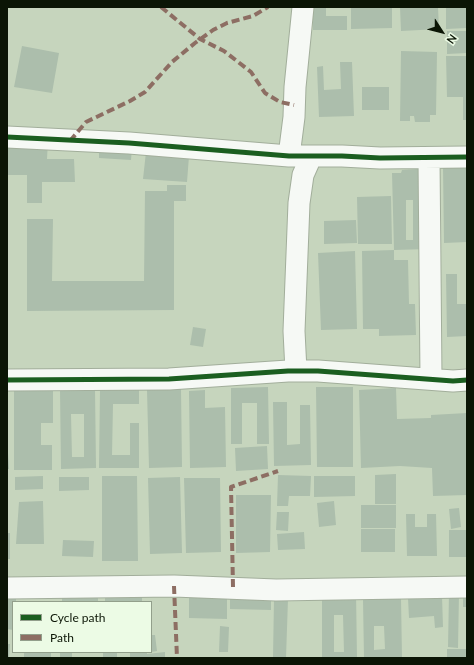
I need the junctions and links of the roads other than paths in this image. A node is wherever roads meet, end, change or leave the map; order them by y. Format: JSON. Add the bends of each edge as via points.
{"nodes":[{"id":1,"x":302,"y":7,"type":"edge"},
{"id":2,"x":7,"y":138,"type":"edge"},
{"id":3,"x":289,"y":156,"type":"junction"},
{"id":4,"x":311,"y":157,"type":"junction"},
{"id":5,"x":467,"y":157,"type":"edge"},
{"id":6,"x":429,"y":158,"type":"junction"},
{"id":7,"x":296,"y":371,"type":"junction"},
{"id":8,"x":431,"y":379,"type":"junction"},
{"id":9,"x":7,"y":380,"type":"edge"},
{"id":10,"x":467,"y":380,"type":"edge"},
{"id":11,"x":467,"y":587,"type":"edge"},
{"id":12,"x":7,"y":588,"type":"edge"}],
"edges":[{"from":1,"to":3,"type":"street"},
{"from":2,"to":3,"type":"street","via":[[130,143]]},
{"from":3,"to":4,"type":"street"},
{"from":4,"to":6,"type":"street"},
{"from":4,"to":7,"type":"street","via":[[303,176],[299,203],[294,331]]},
{"from":5,"to":6,"type":"street"},
{"from":6,"to":8,"type":"street"},
{"from":7,"to":8,"type":"street"},
{"from":7,"to":9,"type":"street","via":[[169,379]]},
{"from":8,"to":10,"type":"street"},
{"from":11,"to":12,"type":"street","via":[[276,590],[174,586]]}]}
